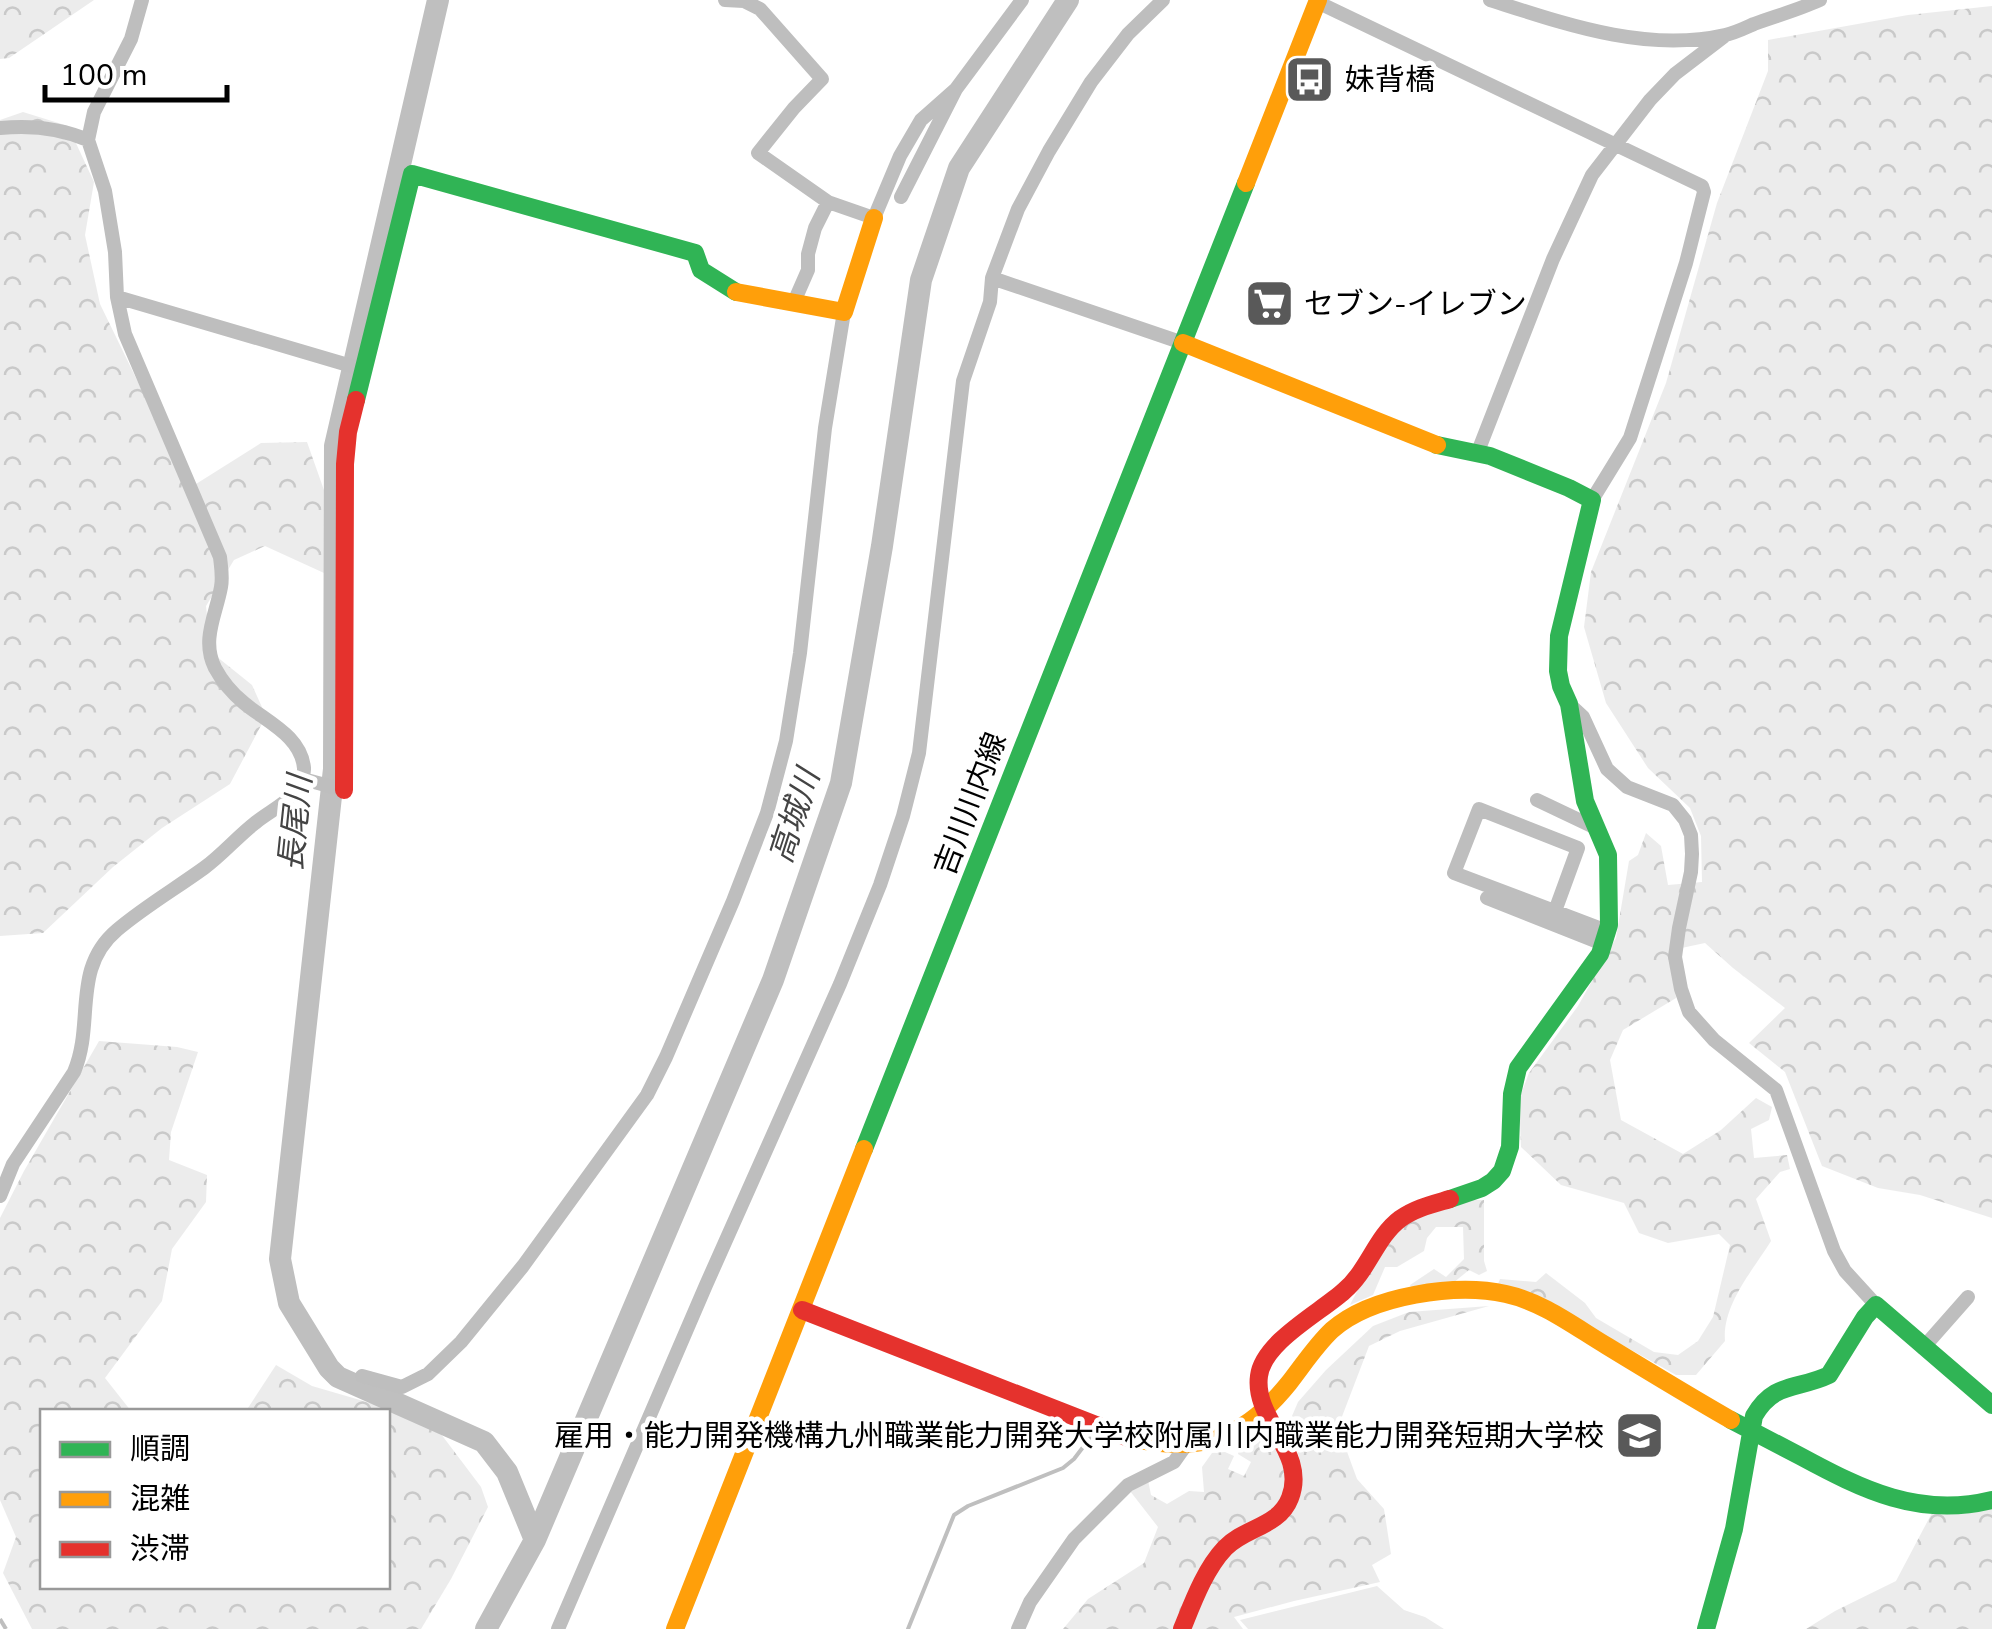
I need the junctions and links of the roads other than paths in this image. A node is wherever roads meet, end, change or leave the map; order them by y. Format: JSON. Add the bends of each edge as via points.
{"nodes":[{"id":1,"x":142,"y":0,"type":"edge"},
{"id":2,"x":725,"y":0,"type":"edge"},
{"id":3,"x":1022,"y":0,"type":"edge"},
{"id":4,"x":1163,"y":0,"type":"edge"},
{"id":5,"x":1490,"y":0,"type":"edge"},
{"id":6,"x":1820,"y":0,"type":"edge"},
{"id":7,"x":1317,"y":1,"type":"edge"},
{"id":8,"x":1726,"y":35,"type":"junction"},
{"id":9,"x":956,"y":89,"type":"junction"},
{"id":10,"x":0,"y":128,"type":"edge"},
{"id":11,"x":88,"y":140,"type":"junction"},
{"id":12,"x":1616,"y":144,"type":"junction"},
{"id":13,"x":902,"y":198,"type":"dead end"},
{"id":14,"x":828,"y":202,"type":"junction"},
{"id":15,"x":874,"y":218,"type":"junction"},
{"id":16,"x":992,"y":278,"type":"junction"},
{"id":17,"x":117,"y":297,"type":"junction"},
{"id":18,"x":794,"y":302,"type":"junction"},
{"id":19,"x":844,"y":312,"type":"junction"},
{"id":20,"x":1182,"y":343,"type":"junction"},
{"id":21,"x":357,"y":368,"type":"junction"},
{"id":22,"x":1476,"y":454,"type":"junction"},
{"id":23,"x":1592,"y":500,"type":"junction"},
{"id":24,"x":1569,"y":704,"type":"junction"},
{"id":25,"x":303,"y":779,"type":"junction"},
{"id":26,"x":335,"y":788,"type":"joint"},
{"id":27,"x":1538,"y":800,"type":"dead end"},
{"id":28,"x":1598,"y":828,"type":"junction"},
{"id":29,"x":1487,"y":898,"type":"dead end"},
{"id":30,"x":1555,"y":911,"type":"junction"},
{"id":31,"x":1605,"y":938,"type":"junction"},
{"id":32,"x":0,"y":1196,"type":"edge"},
{"id":33,"x":1968,"y":1297,"type":"dead end"},
{"id":34,"x":1876,"y":1306,"type":"junction"},
{"id":35,"x":802,"y":1310,"type":"junction"},
{"id":36,"x":1924,"y":1348,"type":"junction"},
{"id":37,"x":362,"y":1376,"type":"dead end"},
{"id":38,"x":1991,"y":1403,"type":"edge"},
{"id":39,"x":1266,"y":1410,"type":"junction"},
{"id":40,"x":1751,"y":1432,"type":"junction"},
{"id":41,"x":1186,"y":1445,"type":"junction"},
{"id":42,"x":1992,"y":1500,"type":"edge"},
{"id":43,"x":558,"y":1629,"type":"edge"},
{"id":44,"x":675,"y":1629,"type":"edge"},
{"id":45,"x":1018,"y":1629,"type":"edge"},
{"id":46,"x":1182,"y":1629,"type":"edge"},
{"id":47,"x":1706,"y":1629,"type":"edge"}],
"edges":[{"from":1,"to":11,"type":"street"},
{"from":2,"to":14,"type":"street","via":[[760,9],[822,78],[758,152]]},
{"from":3,"to":9,"type":"street"},
{"from":4,"to":16,"type":"street","via":[[1128,34],[1049,151]]},
{"from":5,"to":8,"type":"street","via":[[1626,38]]},
{"from":6,"to":8,"type":"street"},
{"from":7,"to":12,"type":"street"},
{"from":7,"to":20,"type":"street","name":"吉川川内線"},
{"from":8,"to":12,"type":"street","via":[[1674,74]]},
{"from":9,"to":13,"type":"street"},
{"from":9,"to":15,"type":"street","via":[[921,120]]},
{"from":10,"to":11,"type":"street","via":[[27,126]]},
{"from":11,"to":17,"type":"street","via":[[104,191]]},
{"from":12,"to":22,"type":"street","via":[[1592,175],[1553,259]]},
{"from":12,"to":23,"type":"street","via":[[1704,192],[1630,438]]},
{"from":14,"to":15,"type":"street"},
{"from":14,"to":18,"type":"street"},
{"from":15,"to":19,"type":"street"},
{"from":16,"to":20,"type":"street"},
{"from":16,"to":43,"type":"street","via":[[964,381],[919,753],[904,816],[840,984]]},
{"from":17,"to":21,"type":"street"},
{"from":17,"to":25,"type":"street","via":[[133,356],[220,557],[210,656],[241,701],[290,737]]},
{"from":18,"to":19,"type":"street"},
{"from":18,"to":21,"type":"street","via":[[736,292],[701,270],[695,253],[412,174]]},
{"from":19,"to":37,"type":"street","via":[[778,776],[666,1057],[646,1095],[461,1342],[428,1374],[402,1387]]},
{"from":20,"to":22,"type":"street","via":[[1433,444]]},
{"from":20,"to":35,"type":"street","name":"吉川川内線"},
{"from":21,"to":26,"type":"street","via":[[345,464]]},
{"from":22,"to":23,"type":"street"},
{"from":23,"to":24,"type":"street","via":[[1559,636],[1558,671]]},
{"from":24,"to":28,"type":"street","via":[[1584,801]]},
{"from":24,"to":34,"type":"street","via":[[1583,717],[1613,776],[1674,805],[1686,820],[1691,872],[1676,957],[1680,989],[1689,1012],[1714,1040],[1776,1090],[1834,1252]]},
{"from":25,"to":26,"type":"street"},
{"from":25,"to":32,"type":"street","via":[[292,796],[98,950],[88,972],[80,1058]]},
{"from":27,"to":28,"type":"street"},
{"from":28,"to":31,"type":"street","via":[[1608,855]]},
{"from":29,"to":31,"type":"street"},
{"from":30,"to":30,"type":"street","via":[[1454,873],[1479,809],[1578,848]]},
{"from":30,"to":31,"type":"street"},
{"from":31,"to":39,"type":"street","via":[[1518,1068],[1503,1170],[1486,1186],[1399,1219],[1356,1280],[1267,1356],[1259,1368]]},
{"from":33,"to":36,"type":"street"},
{"from":34,"to":36,"type":"street"},
{"from":34,"to":40,"type":"street","via":[[1829,1376],[1778,1390],[1758,1406]]},
{"from":35,"to":41,"type":"street","via":[[1127,1438]]},
{"from":35,"to":44,"type":"street","name":"吉川川内線"},
{"from":36,"to":38,"type":"street"},
{"from":39,"to":40,"type":"street","via":[[1334,1328],[1359,1311],[1478,1290],[1549,1312]]},
{"from":39,"to":41,"type":"street","via":[[1239,1429]]},
{"from":39,"to":46,"type":"street","via":[[1289,1450],[1291,1495],[1276,1520],[1224,1549]]},
{"from":40,"to":42,"type":"street","via":[[1906,1502],[1944,1507]]},
{"from":40,"to":47,"type":"street","via":[[1734,1529]]},
{"from":41,"to":45,"type":"street","via":[[1174,1462],[1128,1484],[1074,1539]]}]}
